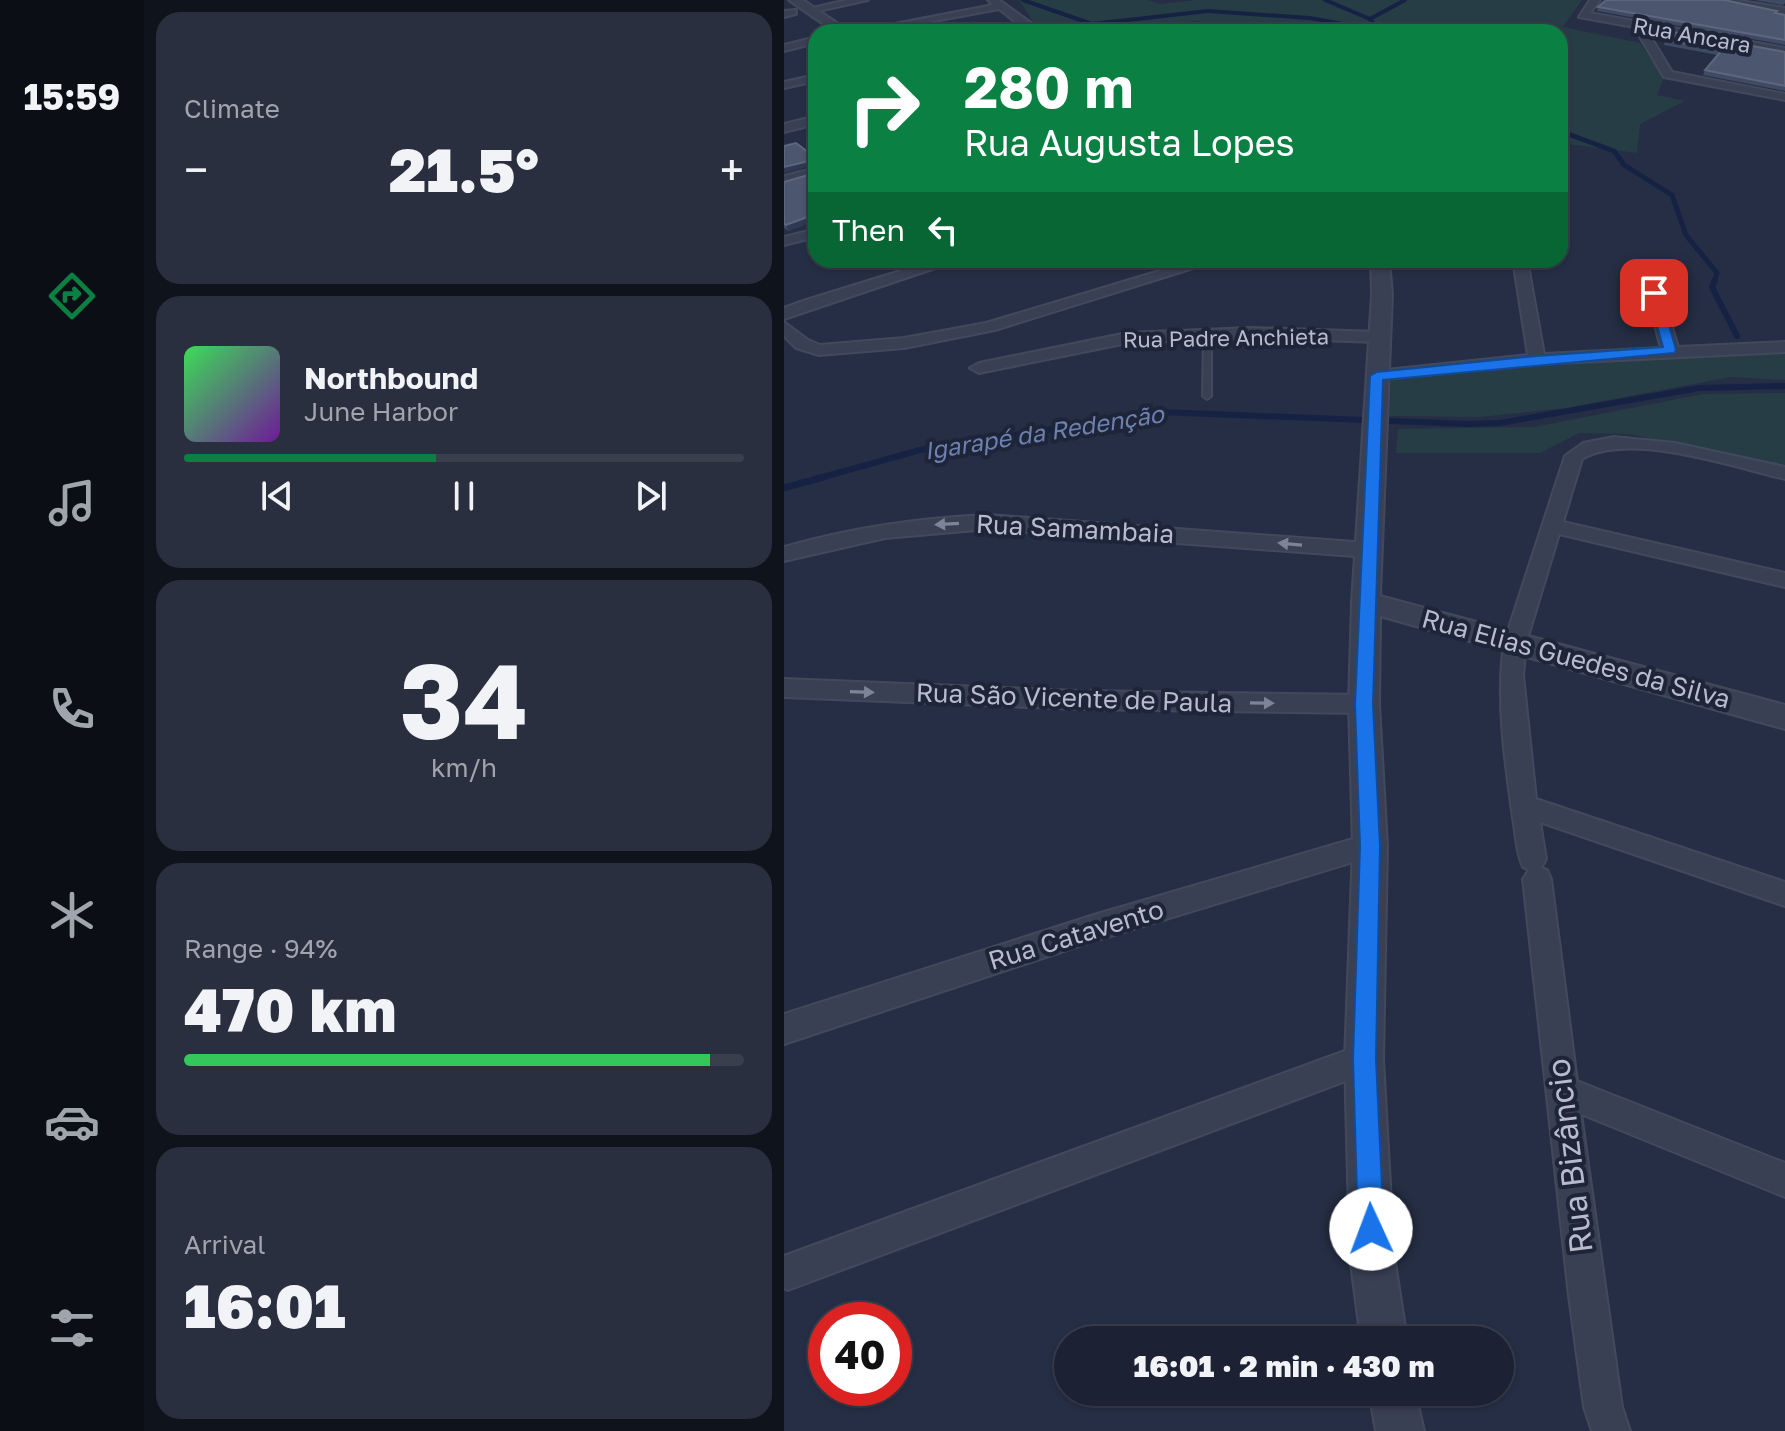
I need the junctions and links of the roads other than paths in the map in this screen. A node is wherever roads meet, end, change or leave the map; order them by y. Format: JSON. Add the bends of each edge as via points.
{"nodes":[{"id":1,"x":863,"y":0,"type":"edge"},
{"id":2,"x":1595,"y":0,"type":"edge"},
{"id":3,"x":1717,"y":0,"type":"edge"},
{"id":4,"x":997,"y":3,"type":"edge"},
{"id":5,"x":789,"y":8,"type":"edge"},
{"id":6,"x":809,"y":10,"type":"junction"},
{"id":7,"x":1785,"y":11,"type":"edge"},
{"id":8,"x":812,"y":24,"type":"edge"},
{"id":9,"x":831,"y":24,"type":"edge"},
{"id":10,"x":896,"y":24,"type":"edge"},
{"id":11,"x":1024,"y":24,"type":"edge"},
{"id":12,"x":1638,"y":25,"type":"junction"},
{"id":13,"x":808,"y":42,"type":"edge"},
{"id":14,"x":784,"y":48,"type":"edge"},
{"id":15,"x":1785,"y":51,"type":"edge"},
{"id":16,"x":808,"y":80,"type":"edge"},
{"id":17,"x":784,"y":85,"type":"edge"},
{"id":18,"x":1785,"y":97,"type":"edge"},
{"id":19,"x":808,"y":122,"type":"edge"},
{"id":20,"x":784,"y":128,"type":"edge"},
{"id":21,"x":808,"y":174,"type":"edge"},
{"id":22,"x":784,"y":180,"type":"edge"},
{"id":23,"x":808,"y":235,"type":"edge"},
{"id":24,"x":784,"y":241,"type":"edge"},
{"id":25,"x":1646,"y":265,"type":"dead end"},
{"id":26,"x":927,"y":268,"type":"edge"},
{"id":27,"x":1186,"y":268,"type":"edge"},
{"id":28,"x":1380,"y":268,"type":"edge"},
{"id":29,"x":1521,"y":268,"type":"edge"},
{"id":30,"x":1013,"y":299,"type":"dead end"},
{"id":31,"x":784,"y":314,"type":"edge"},
{"id":32,"x":1030,"y":316,"type":"junction"},
{"id":33,"x":784,"y":327,"type":"edge"},
{"id":34,"x":1207,"y":334,"type":"junction"},
{"id":35,"x":1380,"y":337,"type":"junction"},
{"id":36,"x":1785,"y":347,"type":"edge"},
{"id":37,"x":1670,"y":350,"type":"junction"},
{"id":38,"x":1537,"y":359,"type":"junction"},
{"id":39,"x":979,"y":368,"type":"dead end"},
{"id":40,"x":1377,"y":376,"type":"junction"},
{"id":41,"x":1207,"y":396,"type":"dead end"},
{"id":42,"x":1785,"y":473,"type":"edge"},
{"id":43,"x":1553,"y":526,"type":"junction"},
{"id":44,"x":1368,"y":550,"type":"junction"},
{"id":45,"x":784,"y":554,"type":"edge"},
{"id":46,"x":1785,"y":580,"type":"edge"},
{"id":47,"x":1366,"y":602,"type":"junction"},
{"id":48,"x":1515,"y":643,"type":"junction"},
{"id":49,"x":784,"y":688,"type":"edge"},
{"id":50,"x":1364,"y":704,"type":"junction"},
{"id":51,"x":1785,"y":717,"type":"edge"},
{"id":52,"x":1524,"y":806,"type":"junction"},
{"id":53,"x":1370,"y":846,"type":"junction"},
{"id":54,"x":1785,"y":894,"type":"edge"},
{"id":55,"x":784,"y":1029,"type":"edge"},
{"id":56,"x":1364,"y":1059,"type":"junction"},
{"id":57,"x":1563,"y":1091,"type":"junction"},
{"id":58,"x":1785,"y":1180,"type":"edge"},
{"id":59,"x":788,"y":1272,"type":"dead end"},
{"id":60,"x":1382,"y":1326,"type":"edge"},
{"id":61,"x":1395,"y":1406,"type":"edge"},
{"id":62,"x":1400,"y":1431,"type":"edge"},
{"id":63,"x":1611,"y":1431,"type":"edge"}],
"edges":[{"from":1,"to":6,"type":"street"},
{"from":2,"to":12,"type":"street","name":"Rua Ancara","via":[[1582,13]]},
{"from":3,"to":7,"type":"street"},
{"from":4,"to":10,"type":"street"},
{"from":4,"to":11,"type":"street"},
{"from":5,"to":6,"type":"street"},
{"from":5,"to":8,"type":"street"},
{"from":6,"to":9,"type":"street"},
{"from":12,"to":15,"type":"street","name":"Rua Ancara"},
{"from":12,"to":18,"type":"street","via":[[1666,74]]},
{"from":13,"to":14,"type":"street"},
{"from":16,"to":17,"type":"street"},
{"from":19,"to":20,"type":"street"},
{"from":21,"to":22,"type":"street"},
{"from":23,"to":24,"type":"street"},
{"from":25,"to":37,"type":"street"},
{"from":26,"to":31,"type":"street"},
{"from":27,"to":32,"type":"street"},
{"from":28,"to":35,"type":"street"},
{"from":29,"to":38,"type":"street"},
{"from":30,"to":32,"type":"street"},
{"from":32,"to":33,"type":"street","via":[[953,335],[824,350],[802,344]]},
{"from":34,"to":35,"type":"street","name":"Rua Padre Anchieta"},
{"from":34,"to":39,"type":"street","name":"Rua Padre Anchieta","via":[[1127,338]]},
{"from":34,"to":41,"type":"lane"},
{"from":35,"to":40,"type":"street"},
{"from":36,"to":37,"type":"street"},
{"from":37,"to":38,"type":"street"},
{"from":38,"to":40,"type":"street"},
{"from":40,"to":44,"type":"street"},
{"from":42,"to":43,"type":"street","name":"Rua Bizâncio","via":[[1653,444],[1622,441],[1582,448],[1567,473]]},
{"from":43,"to":46,"type":"street"},
{"from":43,"to":48,"type":"street","name":"Rua Bizâncio"},
{"from":44,"to":45,"type":"street","name":"Rua Samambaia","one_way":true,"via":[[988,522],[863,534]]},
{"from":44,"to":47,"type":"street"},
{"from":47,"to":48,"type":"street","name":"Rua Elias Guedes da Silva"},
{"from":47,"to":50,"type":"street"},
{"from":48,"to":51,"type":"street","name":"Rua Elias Guedes da Silva"},
{"from":48,"to":52,"type":"street","name":"Rua Bizâncio","via":[[1511,675]]},
{"from":49,"to":50,"type":"street","name":"Rua São Vicente de Paula","one_way":true},
{"from":50,"to":53,"type":"street"},
{"from":52,"to":54,"type":"street"},
{"from":52,"to":57,"type":"street","name":"Rua Bizâncio"},
{"from":53,"to":55,"type":"street","name":"Rua Catavento","via":[[1094,928]]},
{"from":53,"to":56,"type":"street"},
{"from":56,"to":59,"type":"street"},
{"from":56,"to":60,"type":"street","via":[[1372,1256]]},
{"from":57,"to":58,"type":"street"},
{"from":57,"to":63,"type":"street","name":"Rua Bizâncio","via":[[1587,1296]]},
{"from":61,"to":62,"type":"street"}]}
